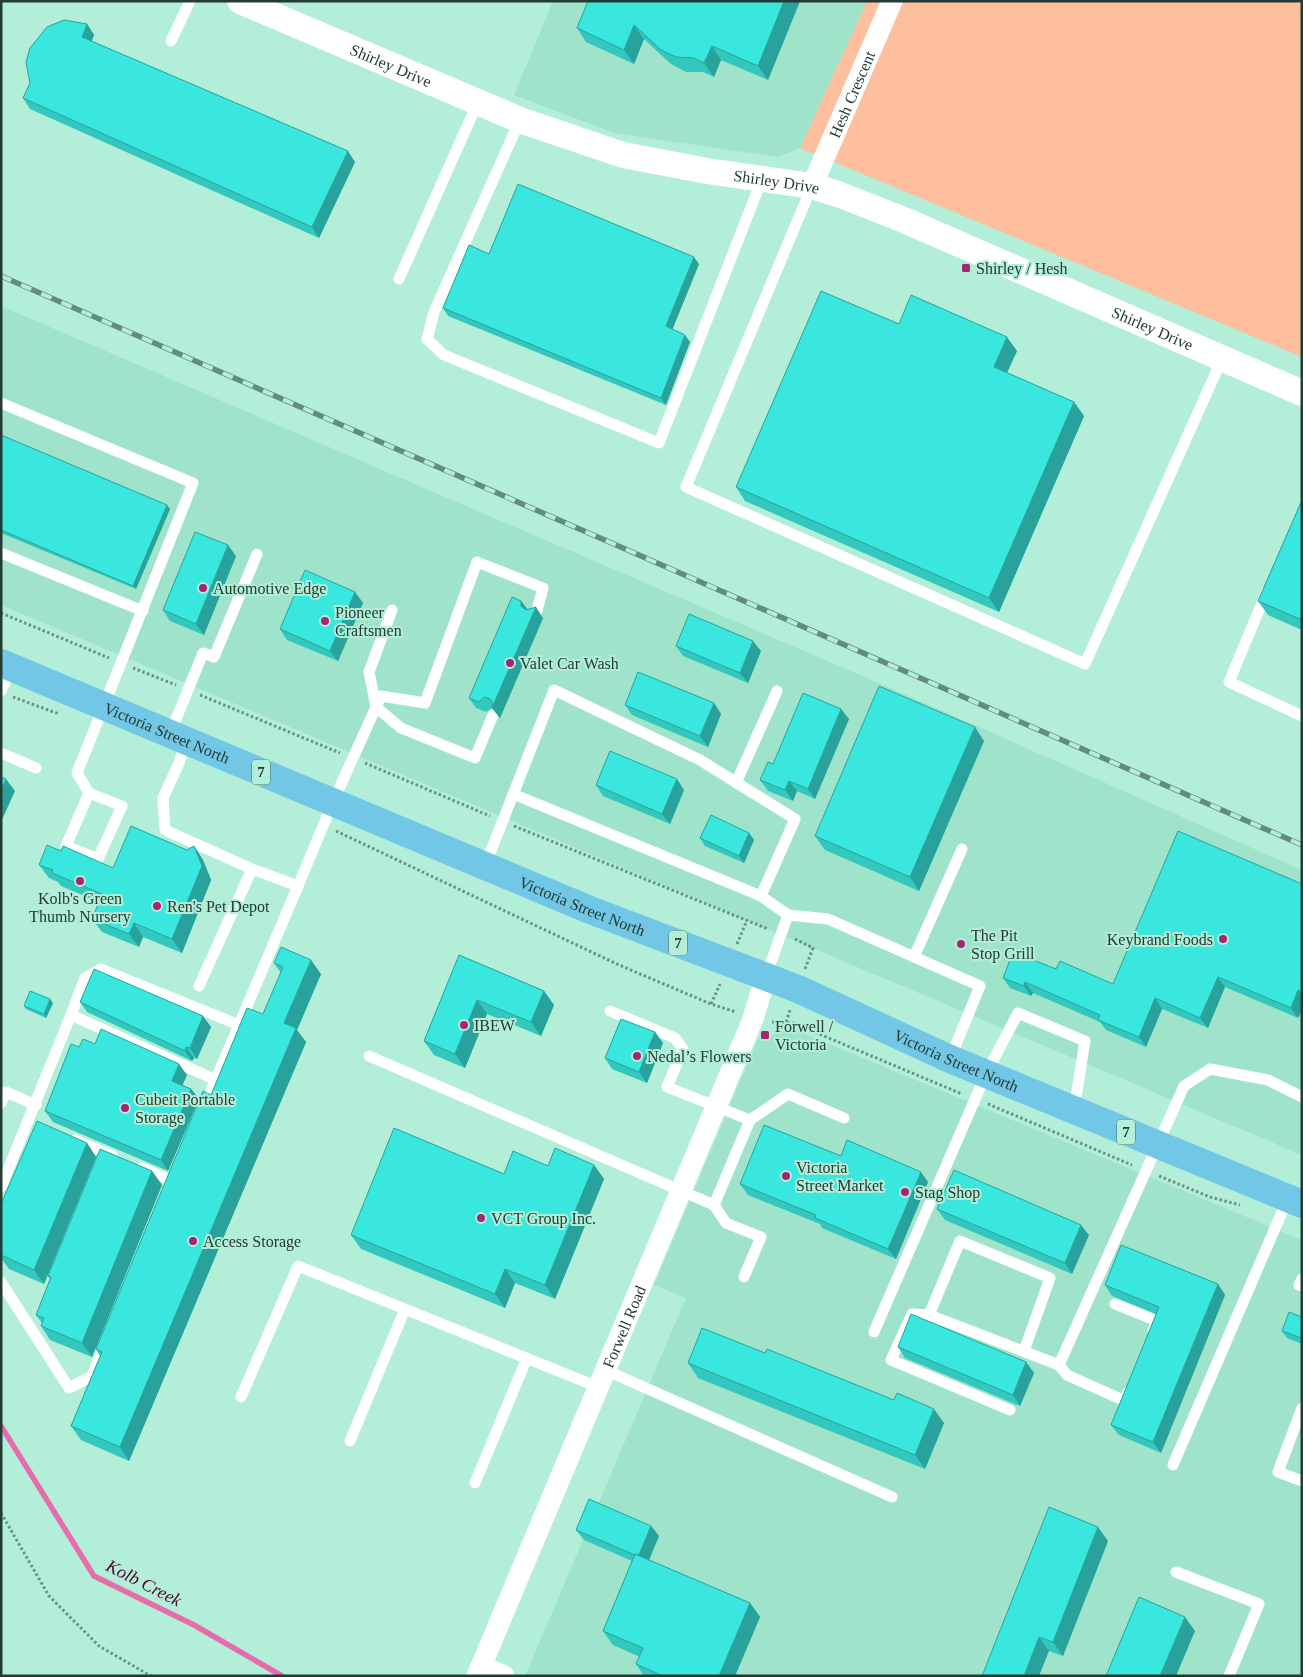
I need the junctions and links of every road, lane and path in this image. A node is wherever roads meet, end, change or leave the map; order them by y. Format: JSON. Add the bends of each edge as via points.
{"nodes":[{"id":1,"x":190,"y":1,"type":"edge"},
{"id":2,"x":240,"y":1,"type":"edge"},
{"id":3,"x":892,"y":1,"type":"edge"},
{"id":4,"x":171,"y":41,"type":"dead end"},
{"id":5,"x":478,"y":102,"type":"junction"},
{"id":6,"x":520,"y":120,"type":"junction"},
{"id":7,"x":762,"y":179,"type":"junction"},
{"id":8,"x":812,"y":186,"type":"junction"},
{"id":9,"x":399,"y":279,"type":"dead end"},
{"id":10,"x":1222,"y":359,"type":"junction"},
{"id":11,"x":1302,"y":393,"type":"edge"},
{"id":12,"x":1,"y":402,"type":"edge"},
{"id":13,"x":257,"y":554,"type":"dead end"},
{"id":14,"x":2,"y":556,"type":"edge"},
{"id":15,"x":1273,"y":576,"type":"edge"},
{"id":16,"x":392,"y":610,"type":"dead end"},
{"id":17,"x":143,"y":611,"type":"junction"},
{"id":18,"x":1,"y":613,"type":"edge"},
{"id":19,"x":536,"y":614,"type":"edge"},
{"id":20,"x":100,"y":654,"type":"dead end"},
{"id":21,"x":134,"y":668,"type":"dead end"},
{"id":22,"x":5,"y":674,"type":"edge"},
{"id":23,"x":170,"y":683,"type":"dead end"},
{"id":24,"x":777,"y":691,"type":"dead end"},
{"id":25,"x":200,"y":695,"type":"dead end"},
{"id":26,"x":12,"y":696,"type":"dead end"},
{"id":27,"x":378,"y":701,"type":"junction"},
{"id":28,"x":103,"y":706,"type":"junction"},
{"id":29,"x":493,"y":715,"type":"edge"},
{"id":30,"x":1302,"y":716,"type":"edge"},
{"id":31,"x":67,"y":718,"type":"dead end"},
{"id":32,"x":178,"y":738,"type":"junction"},
{"id":33,"x":335,"y":751,"type":"dead end"},
{"id":34,"x":1,"y":753,"type":"edge"},
{"id":35,"x":372,"y":766,"type":"dead end"},
{"id":36,"x":36,"y":768,"type":"dead end"},
{"id":37,"x":736,"y":782,"type":"junction"},
{"id":38,"x":89,"y":793,"type":"junction"},
{"id":39,"x":513,"y":794,"type":"junction"},
{"id":40,"x":333,"y":802,"type":"junction"},
{"id":41,"x":486,"y":814,"type":"dead end"},
{"id":42,"x":517,"y":827,"type":"dead end"},
{"id":43,"x":349,"y":837,"type":"dead end"},
{"id":44,"x":962,"y":849,"type":"dead end"},
{"id":45,"x":485,"y":866,"type":"junction"},
{"id":46,"x":252,"y":869,"type":"junction"},
{"id":47,"x":298,"y":886,"type":"junction"},
{"id":48,"x":761,"y":896,"type":"junction"},
{"id":49,"x":788,"y":915,"type":"junction"},
{"id":50,"x":747,"y":920,"type":"junction"},
{"id":51,"x":757,"y":924,"type":"dead end"},
{"id":52,"x":742,"y":932,"type":"dead end"},
{"id":53,"x":804,"y":943,"type":"dead end"},
{"id":54,"x":914,"y":957,"type":"junction"},
{"id":55,"x":808,"y":960,"type":"dead end"},
{"id":56,"x":766,"y":976,"type":"junction"},
{"id":57,"x":199,"y":986,"type":"dead end"},
{"id":58,"x":716,"y":992,"type":"dead end"},
{"id":59,"x":711,"y":1004,"type":"junction"},
{"id":60,"x":730,"y":1010,"type":"dead end"},
{"id":61,"x":610,"y":1011,"type":"dead end"},
{"id":62,"x":789,"y":1013,"type":"dead end"},
{"id":63,"x":71,"y":1015,"type":"junction"},
{"id":64,"x":786,"y":1022,"type":"junction"},
{"id":65,"x":766,"y":1024,"type":"dead end"},
{"id":66,"x":239,"y":1025,"type":"junction"},
{"id":67,"x":369,"y":1056,"type":"dead end"},
{"id":68,"x":950,"y":1059,"type":"junction"},
{"id":69,"x":986,"y":1074,"type":"junction"},
{"id":70,"x":216,"y":1080,"type":"junction"},
{"id":71,"x":1302,"y":1097,"type":"edge"},
{"id":72,"x":975,"y":1099,"type":"junction"},
{"id":73,"x":1,"y":1103,"type":"edge"},
{"id":74,"x":36,"y":1105,"type":"junction"},
{"id":75,"x":716,"y":1106,"type":"junction"},
{"id":76,"x":1074,"y":1110,"type":"junction"},
{"id":77,"x":844,"y":1118,"type":"dead end"},
{"id":78,"x":750,"y":1120,"type":"junction"},
{"id":79,"x":198,"y":1122,"type":"edge"},
{"id":80,"x":64,"y":1135,"type":"edge"},
{"id":81,"x":1157,"y":1145,"type":"junction"},
{"id":82,"x":1145,"y":1170,"type":"junction"},
{"id":83,"x":172,"y":1181,"type":"edge"},
{"id":84,"x":1,"y":1188,"type":"edge"},
{"id":85,"x":680,"y":1191,"type":"junction"},
{"id":86,"x":1295,"y":1201,"type":"edge"},
{"id":87,"x":714,"y":1205,"type":"junction"},
{"id":88,"x":1243,"y":1206,"type":"dead end"},
{"id":89,"x":744,"y":1277,"type":"dead end"},
{"id":90,"x":1302,"y":1278,"type":"edge"},
{"id":91,"x":1,"y":1282,"type":"edge"},
{"id":92,"x":1302,"y":1286,"type":"edge"},
{"id":93,"x":1115,"y":1304,"type":"edge"},
{"id":94,"x":405,"y":1309,"type":"junction"},
{"id":95,"x":930,"y":1315,"type":"junction"},
{"id":96,"x":110,"y":1331,"type":"edge"},
{"id":97,"x":874,"y":1332,"type":"dead end"},
{"id":98,"x":1150,"y":1339,"type":"edge"},
{"id":99,"x":1024,"y":1351,"type":"junction"},
{"id":100,"x":527,"y":1358,"type":"junction"},
{"id":101,"x":1059,"y":1365,"type":"junction"},
{"id":102,"x":601,"y":1379,"type":"junction"},
{"id":103,"x":1132,"y":1383,"type":"edge"},
{"id":104,"x":241,"y":1397,"type":"dead end"},
{"id":105,"x":1302,"y":1408,"type":"edge"},
{"id":106,"x":1010,"y":1410,"type":"dead end"},
{"id":107,"x":350,"y":1441,"type":"dead end"},
{"id":108,"x":1173,"y":1464,"type":"dead end"},
{"id":109,"x":1302,"y":1481,"type":"edge"},
{"id":110,"x":475,"y":1483,"type":"dead end"},
{"id":111,"x":892,"y":1497,"type":"dead end"},
{"id":112,"x":1,"y":1513,"type":"edge"},
{"id":113,"x":1176,"y":1572,"type":"dead end"},
{"id":114,"x":479,"y":1671,"type":"edge"},
{"id":115,"x":151,"y":1676,"type":"edge"},
{"id":116,"x":504,"y":1676,"type":"edge"},
{"id":117,"x":1229,"y":1676,"type":"edge"}],
"edges":[{"from":1,"to":4,"type":"lane"},
{"from":2,"to":5,"type":"street","name":"Shirley Drive"},
{"from":3,"to":8,"type":"street","name":"Hesh Crescent"},
{"from":5,"to":6,"type":"street","name":"Shirley Drive"},
{"from":5,"to":9,"type":"lane"},
{"from":6,"to":7,"type":"street","name":"Shirley Drive","via":[[622,155]]},
{"from":6,"to":7,"type":"lane","via":[[434,312],[427,339],[444,355],[659,443]]},
{"from":7,"to":8,"type":"street","name":"Shirley Drive"},
{"from":8,"to":10,"type":"street","name":"Shirley Drive","via":[[904,220]]},
{"from":8,"to":10,"type":"lane","via":[[686,487],[1085,664]]},
{"from":10,"to":11,"type":"street","name":"Shirley Drive"},
{"from":12,"to":17,"type":"lane","via":[[193,483]]},
{"from":13,"to":32,"type":"lane","via":[[214,657],[204,653]]},
{"from":14,"to":17,"type":"lane"},
{"from":15,"to":30,"type":"lane","via":[[1229,682]]},
{"from":16,"to":27,"type":"lane","via":[[369,672]]},
{"from":17,"to":28,"type":"lane"},
{"from":18,"to":20,"type":"path"},
{"from":19,"to":27,"type":"lane","via":[[543,588],[477,562],[425,703]]},
{"from":21,"to":23,"type":"path"},
{"from":22,"to":28,"type":"main road","name":"Victoria Street North","number":"7"},
{"from":24,"to":37,"type":"lane"},
{"from":25,"to":33,"type":"path"},
{"from":26,"to":31,"type":"path"},
{"from":27,"to":29,"type":"lane","via":[[401,728],[475,758]]},
{"from":27,"to":40,"type":"lane"},
{"from":28,"to":32,"type":"main road","name":"Victoria Street North","number":"7"},
{"from":28,"to":38,"type":"lane","via":[[77,773]]},
{"from":32,"to":40,"type":"main road","name":"Victoria Street North","number":"7"},
{"from":32,"to":46,"type":"lane","via":[[179,763],[163,798],[165,830]]},
{"from":34,"to":36,"type":"lane"},
{"from":35,"to":41,"type":"path"},
{"from":37,"to":39,"type":"lane","via":[[700,760],[554,690]]},
{"from":37,"to":48,"type":"lane","via":[[795,819]]},
{"from":38,"to":38,"type":"lane","via":[[66,846],[98,860],[122,806]]},
{"from":39,"to":45,"type":"lane"},
{"from":39,"to":48,"type":"lane"},
{"from":40,"to":45,"type":"main road","name":"Victoria Street North","number":"7"},
{"from":40,"to":47,"type":"lane"},
{"from":42,"to":50,"type":"path"},
{"from":43,"to":59,"type":"path","via":[[619,965]]},
{"from":44,"to":54,"type":"lane"},
{"from":45,"to":56,"type":"main road","name":"Victoria Street North","number":"7","via":[[590,910]]},
{"from":46,"to":47,"type":"lane"},
{"from":46,"to":57,"type":"lane"},
{"from":47,"to":66,"type":"lane"},
{"from":48,"to":49,"type":"lane"},
{"from":49,"to":54,"type":"lane","via":[[828,919]]},
{"from":49,"to":56,"type":"lane"},
{"from":50,"to":51,"type":"path"},
{"from":50,"to":52,"type":"path"},
{"from":53,"to":55,"type":"path","via":[[813,948]]},
{"from":54,"to":68,"type":"lane","via":[[980,986]]},
{"from":56,"to":68,"type":"main road","name":"Victoria Street North","number":"7"},
{"from":56,"to":75,"type":"street","name":"Forwell Road","via":[[753,1018]]},
{"from":58,"to":59,"type":"path"},
{"from":59,"to":60,"type":"path"},
{"from":61,"to":75,"type":"lane","via":[[675,1038],[684,1049],[667,1087]]},
{"from":62,"to":64,"type":"path"},
{"from":63,"to":66,"type":"lane","via":[[85,978],[102,969]]},
{"from":63,"to":70,"type":"lane"},
{"from":63,"to":74,"type":"lane"},
{"from":64,"to":65,"type":"path","name":"Victoria Street North"},
{"from":64,"to":72,"type":"path","name":"Victoria Street North"},
{"from":66,"to":70,"type":"lane"},
{"from":67,"to":85,"type":"lane"},
{"from":68,"to":69,"type":"main road","name":"Victoria Street North","number":"7"},
{"from":69,"to":72,"type":"lane"},
{"from":69,"to":76,"type":"main road","name":"Victoria Street North","number":"7"},
{"from":69,"to":76,"type":"lane","via":[[1018,1013],[1085,1041]]},
{"from":70,"to":79,"type":"lane"},
{"from":71,"to":81,"type":"lane","via":[[1268,1080],[1210,1069],[1184,1086]]},
{"from":72,"to":82,"type":"path","name":"Victoria Street North"},
{"from":72,"to":97,"type":"lane"},
{"from":73,"to":74,"type":"lane","via":[[6,1092]]},
{"from":74,"to":84,"type":"lane","via":[[34,1122]]},
{"from":75,"to":78,"type":"lane"},
{"from":75,"to":85,"type":"street","name":"Forwell Road"},
{"from":76,"to":81,"type":"main road","name":"Victoria Street North","number":"7"},
{"from":77,"to":78,"type":"lane","via":[[788,1094]]},
{"from":78,"to":87,"type":"lane"},
{"from":80,"to":83,"type":"lane","via":[[104,1157],[127,1162]]},
{"from":81,"to":82,"type":"lane"},
{"from":81,"to":86,"type":"main road","name":"Victoria Street North","number":"7"},
{"from":82,"to":88,"type":"path","name":"Victoria Street North","via":[[1210,1197]]},
{"from":82,"to":101,"type":"lane"},
{"from":85,"to":87,"type":"lane"},
{"from":85,"to":102,"type":"street","name":"Forwell Road"},
{"from":86,"to":108,"type":"lane"},
{"from":87,"to":89,"type":"lane","via":[[726,1223],[761,1237]]},
{"from":90,"to":92,"type":"lane","via":[[1299,1285]]},
{"from":91,"to":96,"type":"lane","via":[[35,1326],[69,1388],[92,1376]]},
{"from":93,"to":98,"type":"lane","via":[[1157,1321]]},
{"from":94,"to":100,"type":"lane"},
{"from":94,"to":104,"type":"lane","via":[[298,1266]]},
{"from":94,"to":107,"type":"lane"},
{"from":95,"to":99,"type":"lane"},
{"from":95,"to":99,"type":"lane","via":[[960,1241],[1050,1278]]},
{"from":95,"to":106,"type":"lane","via":[[912,1314],[891,1360]]},
{"from":99,"to":101,"type":"lane"},
{"from":100,"to":102,"type":"lane"},
{"from":100,"to":110,"type":"lane"},
{"from":101,"to":103,"type":"lane","via":[[1067,1375],[1125,1401]]},
{"from":102,"to":111,"type":"lane"},
{"from":102,"to":114,"type":"street","name":"Forwell Road"},
{"from":105,"to":109,"type":"lane","via":[[1278,1472]]},
{"from":112,"to":115,"type":"path","via":[[50,1596],[99,1646]]},
{"from":113,"to":117,"type":"lane","via":[[1259,1604]]},
{"from":114,"to":116,"type":"street"}]}
